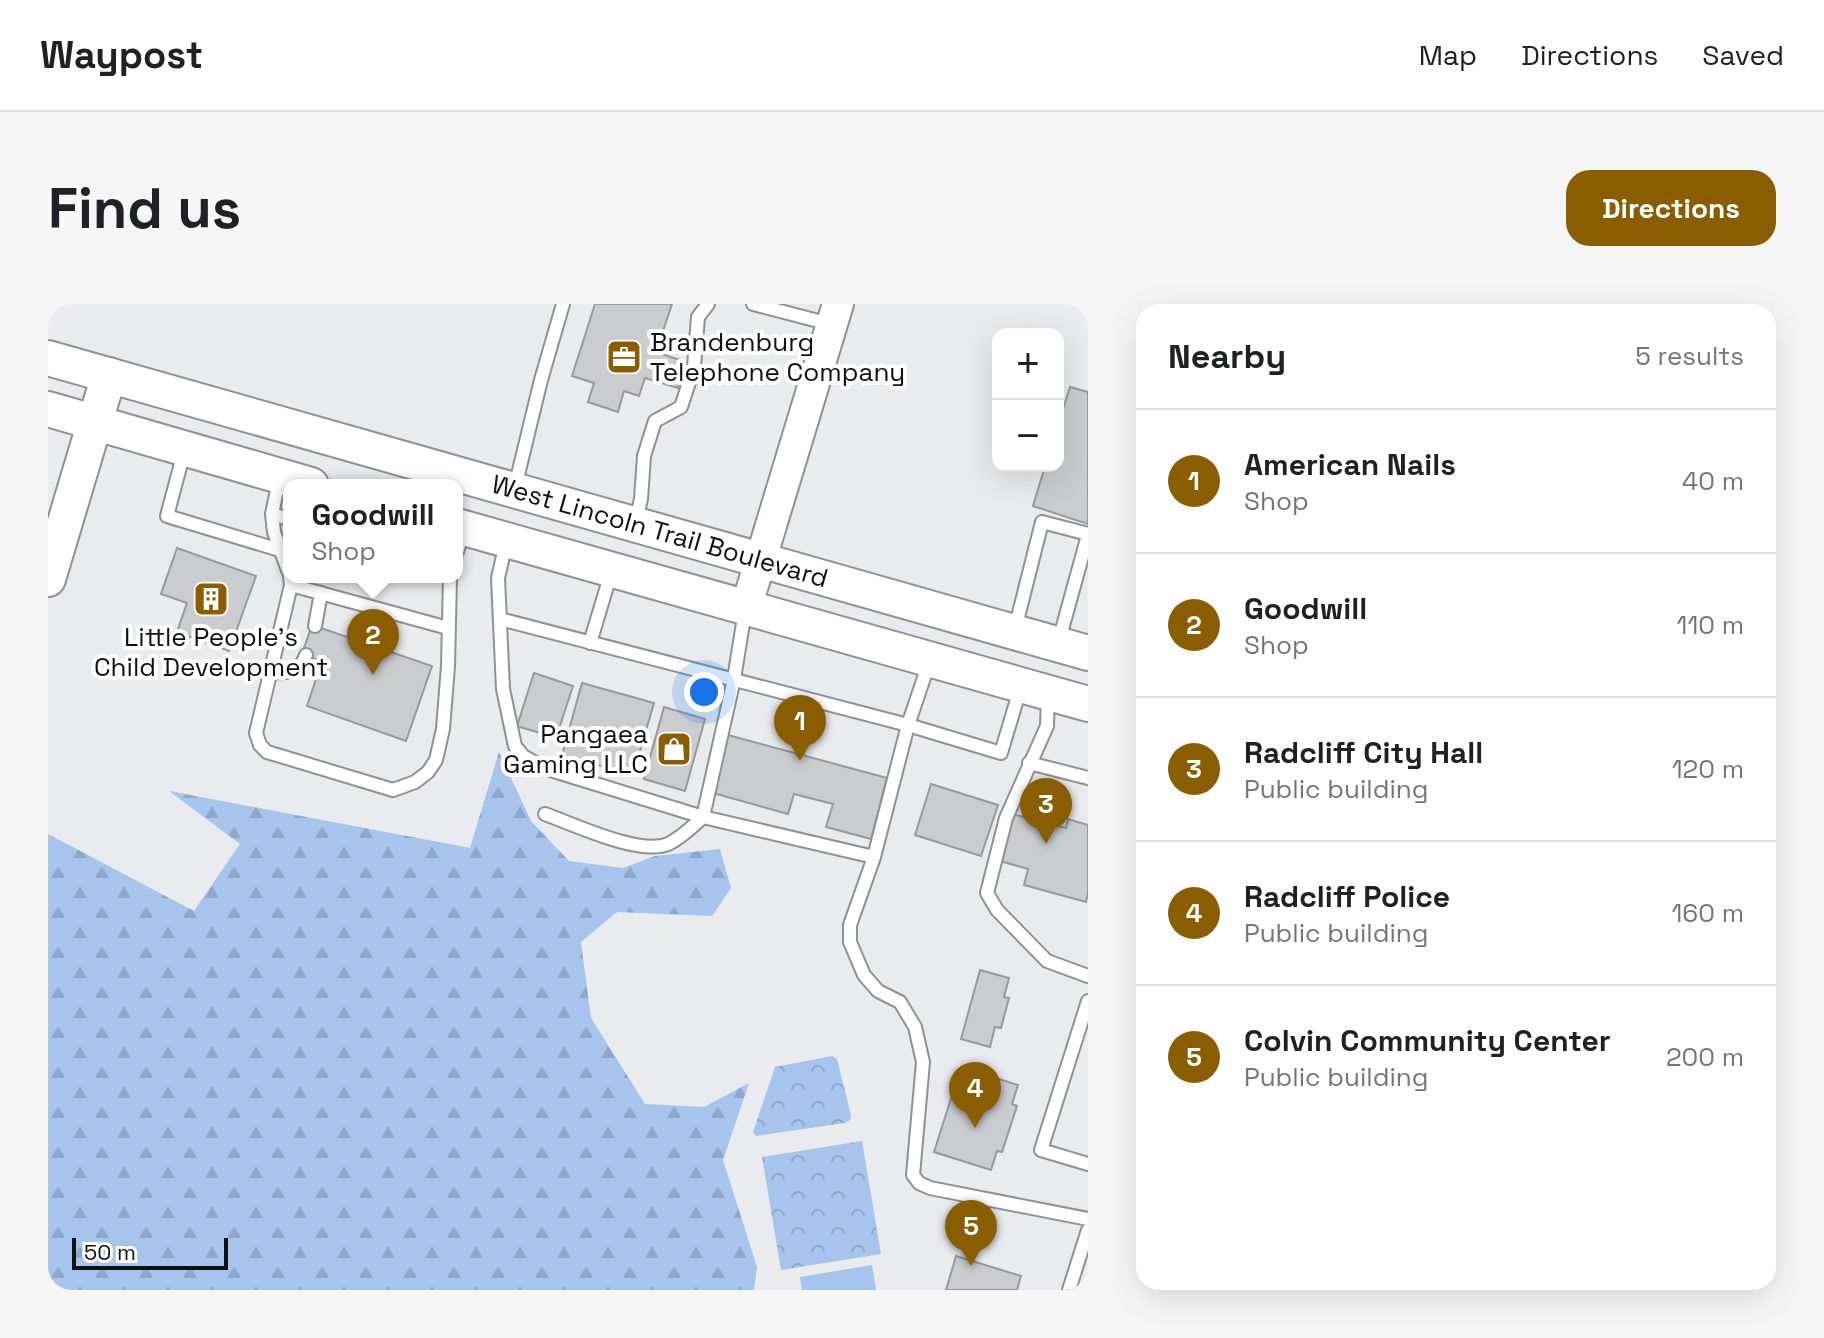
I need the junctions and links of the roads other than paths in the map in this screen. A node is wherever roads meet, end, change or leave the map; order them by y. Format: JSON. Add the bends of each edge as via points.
{"nodes":[{"id":1,"x":563,"y":304,"type":"edge"},
{"id":2,"x":708,"y":304,"type":"edge"},
{"id":3,"x":753,"y":304,"type":"edge"},
{"id":4,"x":835,"y":315,"type":"edge"},
{"id":5,"x":48,"y":358,"type":"edge"},
{"id":6,"x":109,"y":375,"type":"junction"},
{"id":7,"x":48,"y":409,"type":"edge"},
{"id":8,"x":96,"y":422,"type":"junction"},
{"id":9,"x":185,"y":449,"type":"junction"},
{"id":10,"x":288,"y":479,"type":"edge"},
{"id":11,"x":515,"y":490,"type":"junction"},
{"id":12,"x":283,"y":498,"type":"edge"},
{"id":13,"x":272,"y":514,"type":"junction"},
{"id":14,"x":283,"y":517,"type":"edge"},
{"id":15,"x":635,"y":524,"type":"junction"},
{"id":16,"x":1088,"y":534,"type":"edge"},
{"id":17,"x":463,"y":536,"type":"edge"},
{"id":18,"x":506,"y":540,"type":"junction"},
{"id":19,"x":283,"y":551,"type":"joint"},
{"id":20,"x":759,"y":560,"type":"junction"},
{"id":21,"x":612,"y":570,"type":"junction"},
{"id":22,"x":48,"y":579,"type":"edge"},
{"id":23,"x":289,"y":583,"type":"edge"},
{"id":24,"x":300,"y":583,"type":"edge"},
{"id":25,"x":450,"y":583,"type":"edge"},
{"id":26,"x":321,"y":593,"type":"junction"},
{"id":27,"x":746,"y":608,"type":"junction"},
{"id":28,"x":500,"y":619,"type":"junction"},
{"id":29,"x":315,"y":626,"type":"dead end"},
{"id":30,"x":448,"y":628,"type":"junction"},
{"id":31,"x":1015,"y":632,"type":"junction"},
{"id":32,"x":590,"y":643,"type":"junction"},
{"id":33,"x":1073,"y":649,"type":"edge"},
{"id":34,"x":306,"y":655,"type":"dead end"},
{"id":35,"x":930,"y":660,"type":"junction"},
{"id":36,"x":271,"y":672,"type":"junction"},
{"id":37,"x":734,"y":679,"type":"junction"},
{"id":38,"x":1035,"y":690,"type":"junction"},
{"id":39,"x":1088,"y":704,"type":"edge"},
{"id":40,"x":908,"y":725,"type":"junction"},
{"id":41,"x":1029,"y":763,"type":"junction"},
{"id":42,"x":1088,"y":778,"type":"edge"},
{"id":43,"x":545,"y":814,"type":"dead end"},
{"id":44,"x":703,"y":817,"type":"junction"},
{"id":45,"x":874,"y":857,"type":"junction"},
{"id":46,"x":1088,"y":976,"type":"edge"},
{"id":47,"x":1088,"y":1001,"type":"edge"},
{"id":48,"x":1088,"y":1164,"type":"edge"},
{"id":49,"x":1088,"y":1219,"type":"edge"},
{"id":50,"x":1088,"y":1230,"type":"edge"},
{"id":51,"x":1069,"y":1290,"type":"edge"}],
"edges":[{"from":1,"to":11,"type":"lane"},
{"from":2,"to":15,"type":"lane","via":[[698,317],[694,367],[681,407],[655,421],[644,456]]},
{"from":3,"to":4,"type":"lane"},
{"from":4,"to":20,"type":"street"},
{"from":5,"to":6,"type":"main road","name":"West Lincoln Trail Boulevard"},
{"from":6,"to":8,"type":"main road"},
{"from":6,"to":11,"type":"main road","name":"West Lincoln Trail Boulevard"},
{"from":7,"to":8,"type":"main road"},
{"from":8,"to":9,"type":"main road"},
{"from":8,"to":22,"type":"main road"},
{"from":9,"to":10,"type":"main road"},
{"from":9,"to":19,"type":"lane","via":[[167,516]]},
{"from":11,"to":15,"type":"main road","name":"West Lincoln Trail Boulevard"},
{"from":12,"to":13,"type":"lane"},
{"from":13,"to":14,"type":"lane"},
{"from":13,"to":19,"type":"lane"},
{"from":15,"to":20,"type":"main road","name":"West Lincoln Trail Boulevard"},
{"from":16,"to":31,"type":"lane","via":[[1042,522]]},
{"from":16,"to":33,"type":"lane"},
{"from":17,"to":18,"type":"main road","name":"West Lincoln Trail Boulevard"},
{"from":18,"to":21,"type":"main road","name":"West Lincoln Trail Boulevard"},
{"from":18,"to":28,"type":"lane","via":[[498,578]]},
{"from":20,"to":27,"type":"street"},
{"from":20,"to":31,"type":"main road","name":"West Lincoln Trail Boulevard"},
{"from":21,"to":27,"type":"main road","name":"West Lincoln Trail Boulevard"},
{"from":21,"to":32,"type":"lane"},
{"from":23,"to":36,"type":"lane"},
{"from":24,"to":26,"type":"lane"},
{"from":25,"to":30,"type":"lane"},
{"from":26,"to":29,"type":"lane"},
{"from":26,"to":30,"type":"lane"},
{"from":27,"to":35,"type":"main road","name":"West Lincoln Trail Boulevard"},
{"from":27,"to":37,"type":"lane"},
{"from":28,"to":32,"type":"lane"},
{"from":28,"to":44,"type":"lane","via":[[503,689],[515,746],[523,756],[544,768]]},
{"from":30,"to":36,"type":"lane","via":[[436,760],[415,782],[393,790],[267,752],[256,733]]},
{"from":31,"to":33,"type":"main road","name":"West Lincoln Trail Boulevard"},
{"from":32,"to":37,"type":"lane"},
{"from":34,"to":36,"type":"lane","via":[[294,671]]},
{"from":35,"to":38,"type":"main road","name":"West Lincoln Trail Boulevard"},
{"from":35,"to":40,"type":"lane"},
{"from":37,"to":40,"type":"lane"},
{"from":37,"to":44,"type":"lane"},
{"from":38,"to":39,"type":"main road","name":"West Lincoln Trail Boulevard"},
{"from":38,"to":40,"type":"lane","via":[[1001,753]]},
{"from":38,"to":41,"type":"lane","via":[[1047,726]]},
{"from":40,"to":45,"type":"lane"},
{"from":41,"to":42,"type":"lane"},
{"from":41,"to":46,"type":"lane","via":[[1006,818],[987,893],[1047,961]]},
{"from":43,"to":44,"type":"lane","via":[[652,847],[685,834]]},
{"from":44,"to":45,"type":"lane"},
{"from":45,"to":49,"type":"lane","via":[[854,909],[850,942],[864,975],[878,991],[900,1002],[915,1027],[923,1062],[913,1175],[930,1188]]},
{"from":47,"to":48,"type":"lane","via":[[1041,1150]]},
{"from":50,"to":51,"type":"lane"}]}
